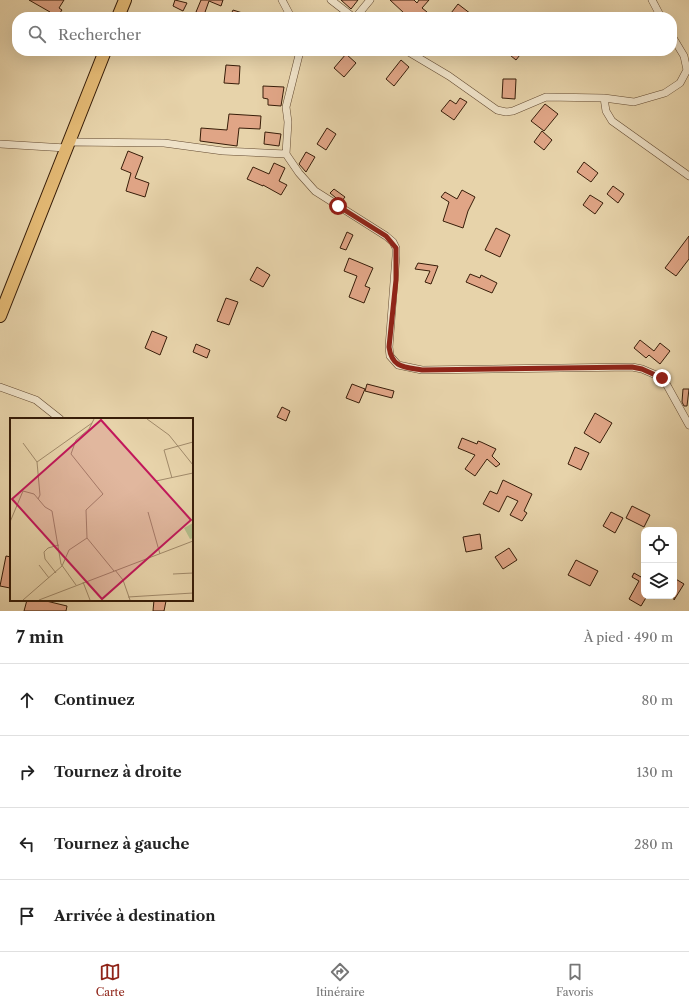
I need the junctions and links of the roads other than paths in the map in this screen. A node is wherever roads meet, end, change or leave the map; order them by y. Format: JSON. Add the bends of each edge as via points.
{"nodes":[{"id":1,"x":125,"y":0,"type":"edge"},
{"id":2,"x":282,"y":0,"type":"edge"},
{"id":3,"x":331,"y":0,"type":"edge"},
{"id":4,"x":370,"y":0,"type":"edge"},
{"id":5,"x":652,"y":0,"type":"edge"},
{"id":6,"x":120,"y":12,"type":"edge"},
{"id":7,"x":288,"y":12,"type":"edge"},
{"id":8,"x":347,"y":12,"type":"edge"},
{"id":9,"x":359,"y":12,"type":"edge"},
{"id":10,"x":658,"y":12,"type":"edge"},
{"id":11,"x":677,"y":44,"type":"edge"},
{"id":12,"x":103,"y":56,"type":"edge"},
{"id":13,"x":299,"y":56,"type":"edge"},
{"id":14,"x":415,"y":56,"type":"edge"},
{"id":15,"x":604,"y":98,"type":"junction"},
{"id":16,"x":0,"y":144,"type":"edge"},
{"id":17,"x":68,"y":145,"type":"junction"},
{"id":18,"x":286,"y":154,"type":"junction"},
{"id":19,"x":689,"y":176,"type":"edge"},
{"id":20,"x":0,"y":316,"type":"edge"},
{"id":21,"x":0,"y":387,"type":"edge"},
{"id":22,"x":59,"y":418,"type":"edge"},
{"id":23,"x":689,"y":425,"type":"edge"}],
"edges":[{"from":1,"to":6,"type":"main road"},
{"from":2,"to":7,"type":"street"},
{"from":3,"to":8,"type":"street"},
{"from":4,"to":9,"type":"street"},
{"from":5,"to":10,"type":"street"},
{"from":11,"to":15,"type":"street","via":[[684,56],[687,70],[680,83],[665,93],[634,102]]},
{"from":12,"to":17,"type":"main road"},
{"from":13,"to":18,"type":"street","via":[[286,107]]},
{"from":14,"to":15,"type":"street","via":[[497,110],[513,112],[546,97]]},
{"from":15,"to":19,"type":"street","via":[[606,111],[612,121]]},
{"from":16,"to":17,"type":"street"},
{"from":17,"to":18,"type":"street","via":[[164,143],[223,151]]},
{"from":17,"to":20,"type":"main road"},
{"from":18,"to":23,"type":"street","via":[[315,191],[386,236],[396,248],[396,280],[389,347],[390,356],[398,365],[422,370],[632,367],[642,369],[662,378]]},
{"from":21,"to":22,"type":"street","via":[[36,400]]}]}
